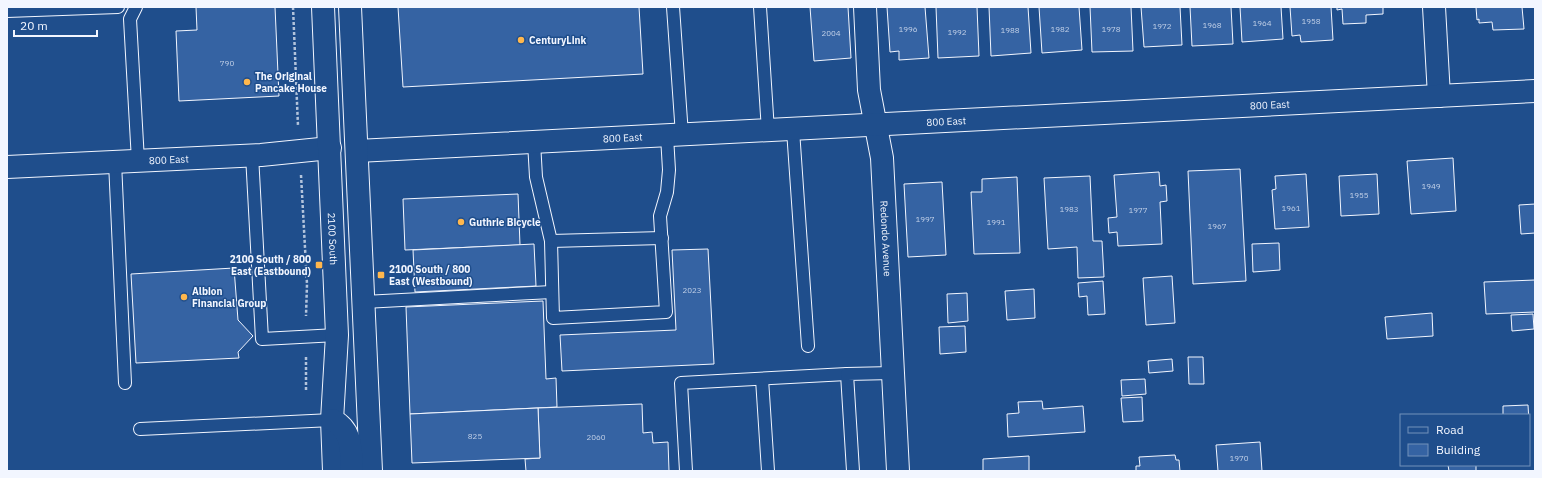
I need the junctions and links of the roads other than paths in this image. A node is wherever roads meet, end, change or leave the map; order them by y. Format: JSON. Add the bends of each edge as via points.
{"nodes":[{"id":1,"x":118,"y":7,"type":"edge"},
{"id":2,"x":136,"y":7,"type":"edge"},
{"id":3,"x":323,"y":7,"type":"edge"},
{"id":4,"x":350,"y":7,"type":"edge"},
{"id":5,"x":673,"y":7,"type":"edge"},
{"id":6,"x":760,"y":7,"type":"edge"},
{"id":7,"x":865,"y":7,"type":"edge"},
{"id":8,"x":1434,"y":7,"type":"edge"},
{"id":9,"x":7,"y":11,"type":"edge"},
{"id":10,"x":1535,"y":91,"type":"edge"},
{"id":11,"x":1438,"y":96,"type":"junction"},
{"id":12,"x":877,"y":126,"type":"junction"},
{"id":13,"x":793,"y":130,"type":"junction"},
{"id":14,"x":768,"y":131,"type":"junction"},
{"id":15,"x":674,"y":136,"type":"junction"},
{"id":16,"x":534,"y":142,"type":"junction"},
{"id":17,"x":330,"y":148,"type":"junction"},
{"id":18,"x":357,"y":151,"type":"junction"},
{"id":19,"x":252,"y":155,"type":"junction"},
{"id":20,"x":138,"y":161,"type":"junction"},
{"id":21,"x":114,"y":162,"type":"junction"},
{"id":22,"x":7,"y":168,"type":"edge"},
{"id":23,"x":662,"y":238,"type":"junction"},
{"id":24,"x":551,"y":241,"type":"junction"},
{"id":25,"x":552,"y":292,"type":"junction"},
{"id":26,"x":364,"y":302,"type":"junction"},
{"id":27,"x":337,"y":335,"type":"junction"},
{"id":28,"x":808,"y":346,"type":"dead end"},
{"id":29,"x":893,"y":372,"type":"junction"},
{"id":30,"x":847,"y":374,"type":"junction"},
{"id":31,"x":762,"y":379,"type":"junction"},
{"id":32,"x":125,"y":383,"type":"dead end"},
{"id":33,"x":332,"y":420,"type":"junction"},
{"id":34,"x":140,"y":429,"type":"dead end"},
{"id":35,"x":334,"y":471,"type":"edge"},
{"id":36,"x":352,"y":471,"type":"edge"},
{"id":37,"x":371,"y":471,"type":"edge"},
{"id":38,"x":686,"y":471,"type":"edge"},
{"id":39,"x":768,"y":471,"type":"edge"},
{"id":40,"x":853,"y":471,"type":"edge"},
{"id":41,"x":898,"y":471,"type":"edge"}],
"edges":[{"from":1,"to":9,"type":"lane"},
{"from":2,"to":20,"type":"lane","via":[[130,19]]},
{"from":3,"to":17,"type":"street","name":"2100 South"},
{"from":4,"to":18,"type":"street"},
{"from":5,"to":15,"type":"lane"},
{"from":6,"to":14,"type":"lane"},
{"from":7,"to":12,"type":"street","name":"Redondo Avenue","via":[[869,90]]},
{"from":8,"to":11,"type":"street"},
{"from":10,"to":11,"type":"street","name":"800 East"},
{"from":11,"to":12,"type":"street","name":"800 East"},
{"from":12,"to":13,"type":"street","name":"800 East"},
{"from":12,"to":29,"type":"street","name":"Redondo Avenue","via":[[882,158]]},
{"from":13,"to":14,"type":"street","name":"800 East"},
{"from":13,"to":28,"type":"lane"},
{"from":14,"to":15,"type":"street","name":"800 East"},
{"from":15,"to":16,"type":"street","name":"800 East"},
{"from":15,"to":23,"type":"lane","via":[[667,192],[660,216]]},
{"from":16,"to":18,"type":"street","name":"800 East"},
{"from":16,"to":24,"type":"lane","via":[[536,177]]},
{"from":17,"to":19,"type":"street","name":"800 East"},
{"from":17,"to":27,"type":"street","name":"2100 South"},
{"from":18,"to":26,"type":"street"},
{"from":19,"to":20,"type":"street","name":"800 East"},
{"from":19,"to":27,"type":"lane","via":[[262,339]]},
{"from":20,"to":21,"type":"street","name":"800 East"},
{"from":21,"to":22,"type":"street","name":"800 East"},
{"from":21,"to":32,"type":"lane"},
{"from":23,"to":24,"type":"lane"},
{"from":23,"to":25,"type":"lane","via":[[666,312],[553,318]]},
{"from":24,"to":25,"type":"lane"},
{"from":25,"to":26,"type":"lane"},
{"from":26,"to":37,"type":"street"},
{"from":27,"to":33,"type":"street","name":"2100 South"},
{"from":29,"to":30,"type":"lane"},
{"from":29,"to":41,"type":"street","name":"Redondo Avenue"},
{"from":30,"to":31,"type":"lane"},
{"from":30,"to":40,"type":"lane"},
{"from":31,"to":38,"type":"lane","via":[[681,383]]},
{"from":31,"to":39,"type":"lane"},
{"from":33,"to":34,"type":"lane"},
{"from":33,"to":35,"type":"street","name":"2100 South"},
{"from":33,"to":36,"type":"street","via":[[341,425],[350,440]]}]}
